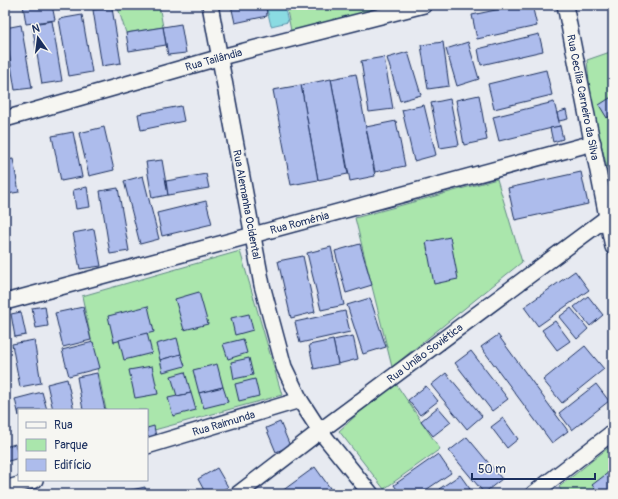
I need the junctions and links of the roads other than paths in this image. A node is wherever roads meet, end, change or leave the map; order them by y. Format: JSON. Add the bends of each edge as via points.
{"nodes":[{"id":1,"x":210,"y":5,"type":"edge"},
{"id":2,"x":424,"y":5,"type":"edge"},
{"id":3,"x":565,"y":5,"type":"edge"},
{"id":4,"x":221,"y":58,"type":"junction"},
{"id":5,"x":5,"y":119,"type":"edge"},
{"id":6,"x":593,"y":143,"type":"junction"},
{"id":7,"x":610,"y":215,"type":"edge"},
{"id":8,"x":253,"y":236,"type":"junction"},
{"id":9,"x":612,"y":241,"type":"edge"},
{"id":10,"x":5,"y":302,"type":"edge"},
{"id":11,"x":300,"y":400,"type":"junction"},
{"id":12,"x":320,"y":431,"type":"junction"},
{"id":13,"x":613,"y":432,"type":"edge"},
{"id":14,"x":148,"y":446,"type":"edge"},
{"id":15,"x":32,"y":481,"type":"edge"},
{"id":16,"x":5,"y":489,"type":"edge"},
{"id":17,"x":238,"y":494,"type":"edge"},
{"id":18,"x":371,"y":494,"type":"edge"},
{"id":19,"x":533,"y":494,"type":"edge"}],
"edges":[{"from":1,"to":4,"type":"street","name":"Rua Alemanha Ocidental"},
{"from":2,"to":4,"type":"street","name":"Rua Tailândia"},
{"from":3,"to":6,"type":"street","name":"Rua Cecília Carneiro da Silva"},
{"from":4,"to":5,"type":"street","name":"Rua Tailândia"},
{"from":4,"to":8,"type":"street","name":"Rua Alemanha Ocidental"},
{"from":6,"to":7,"type":"street","name":"Rua Cecília Carneiro da Silva"},
{"from":6,"to":8,"type":"street","name":"Rua Romênia"},
{"from":7,"to":9,"type":"street","name":"Rua Cecília Carneiro da Silva"},
{"from":7,"to":12,"type":"street","name":"Rua União Soviética"},
{"from":8,"to":10,"type":"street","name":"Rua Romênia"},
{"from":8,"to":11,"type":"street","name":"Rua Alemanha Ocidental","via":[[262,285],[284,367]]},
{"from":11,"to":12,"type":"street","name":"Rua Alemanha Ocidental"},
{"from":11,"to":14,"type":"street","name":"Rua Raimunda"},
{"from":12,"to":17,"type":"street","name":"Rua União Soviética"},
{"from":12,"to":18,"type":"street","name":"Rua Alemanha Ocidental"},
{"from":13,"to":19,"type":"street"},
{"from":15,"to":16,"type":"street"}]}
